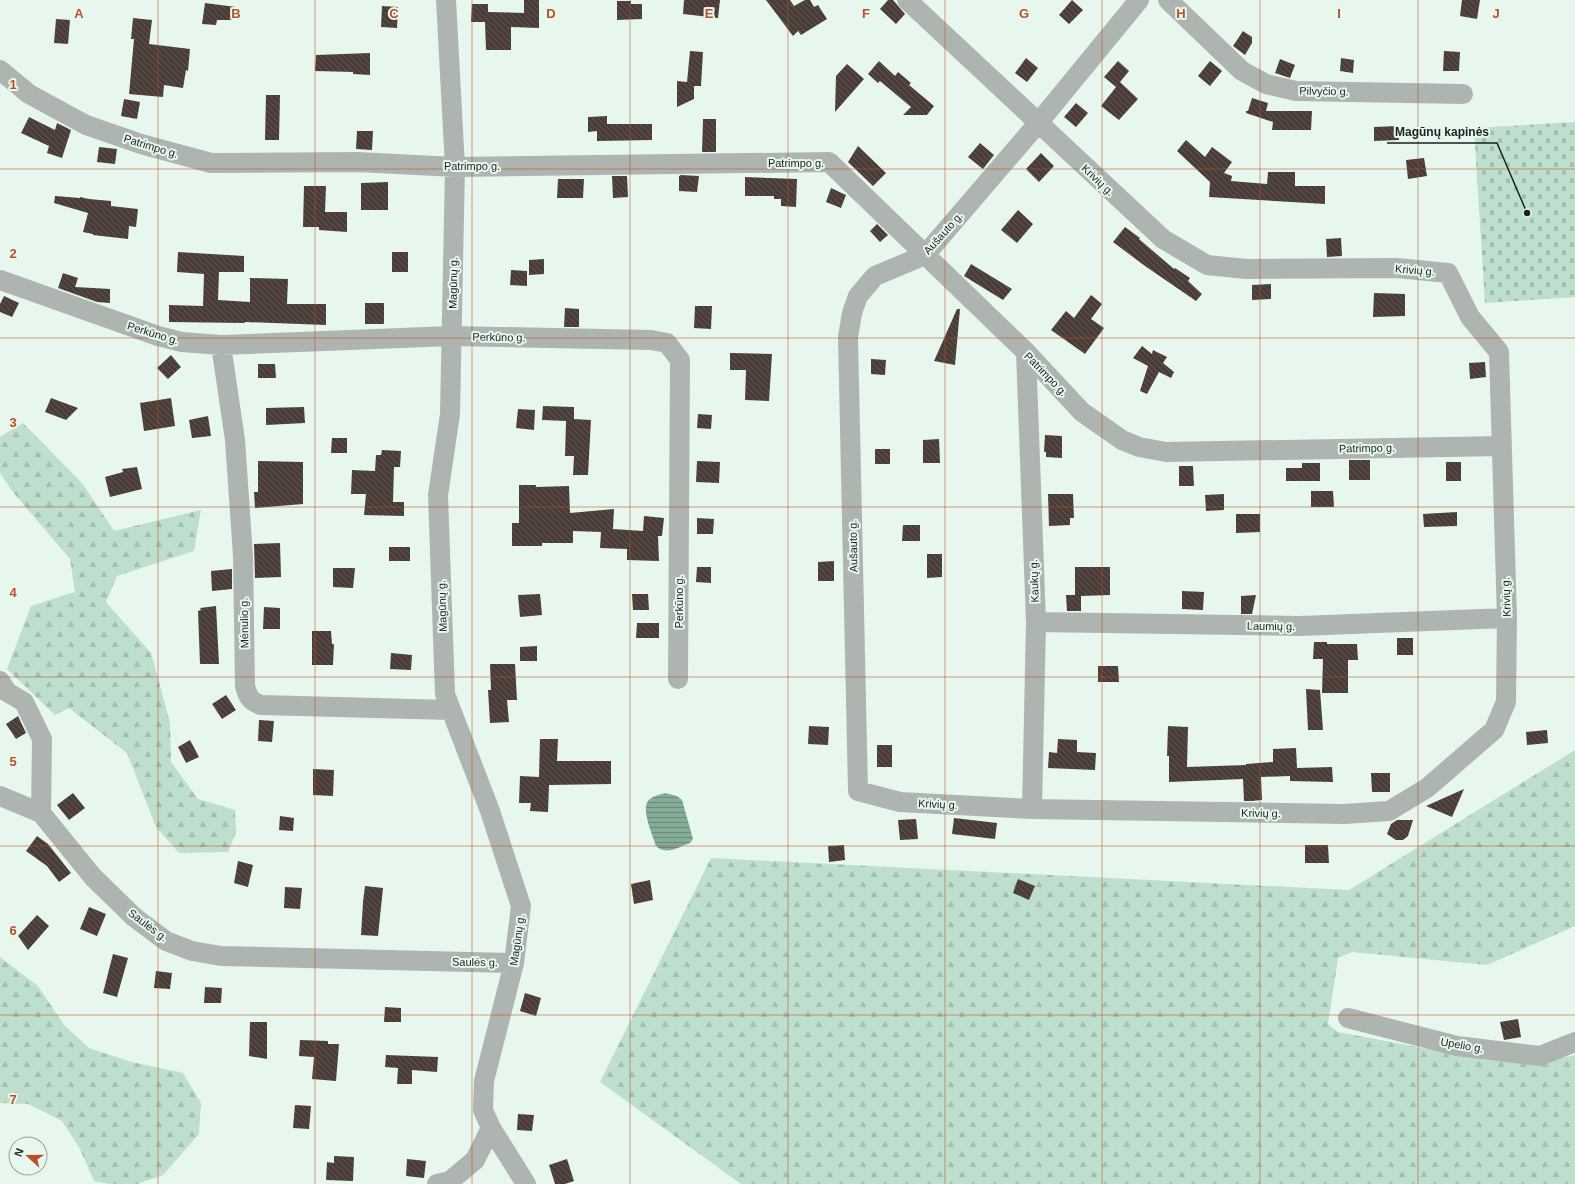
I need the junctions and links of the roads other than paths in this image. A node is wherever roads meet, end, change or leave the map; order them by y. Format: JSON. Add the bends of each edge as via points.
{"nodes":[{"id":1,"x":446,"y":0,"type":"edge"},
{"id":2,"x":907,"y":0,"type":"edge"},
{"id":3,"x":1139,"y":0,"type":"edge"},
{"id":4,"x":1168,"y":0,"type":"edge"},
{"id":5,"x":0,"y":70,"type":"edge"},
{"id":6,"x":1463,"y":94,"type":"dead end"},
{"id":7,"x":1039,"y":122,"type":"junction"},
{"id":8,"x":455,"y":167,"type":"junction"},
{"id":9,"x":926,"y":255,"type":"junction"},
{"id":10,"x":0,"y":280,"type":"edge"},
{"id":11,"x":452,"y":336,"type":"junction"},
{"id":12,"x":221,"y":345,"type":"junction"},
{"id":13,"x":1026,"y":352,"type":"junction"},
{"id":14,"x":1502,"y":446,"type":"junction"},
{"id":15,"x":855,"y":610,"type":"joint"},
{"id":16,"x":1507,"y":618,"type":"junction"},
{"id":17,"x":1036,"y":622,"type":"junction"},
{"id":18,"x":678,"y":679,"type":"dead end"},
{"id":19,"x":0,"y":681,"type":"edge"},
{"id":20,"x":451,"y":710,"type":"junction"},
{"id":21,"x":0,"y":796,"type":"edge"},
{"id":22,"x":1032,"y":809,"type":"junction"},
{"id":23,"x":41,"y":812,"type":"junction"},
{"id":24,"x":514,"y":963,"type":"junction"},
{"id":25,"x":1348,"y":1018,"type":"dead end"},
{"id":26,"x":1575,"y":1042,"type":"edge"},
{"id":27,"x":491,"y":1128,"type":"junction"},
{"id":28,"x":437,"y":1184,"type":"edge"},
{"id":29,"x":526,"y":1184,"type":"edge"}],
"edges":[{"from":1,"to":8,"type":"street","name":"Magūnų g."},
{"from":2,"to":7,"type":"street","name":"Krivių g."},
{"from":3,"to":7,"type":"street","name":"Aušauto g."},
{"from":4,"to":6,"type":"street","name":"Pilvyčio g.","via":[[1242,71],[1266,84],[1296,91]]},
{"from":5,"to":8,"type":"street","name":"Patrimpo g.","via":[[29,94],[86,125],[140,144],[210,163],[357,162]]},
{"from":7,"to":9,"type":"street","name":"Aušauto g."},
{"from":7,"to":14,"type":"street","name":"Krivių g.","via":[[1162,239],[1207,265],[1246,269],[1397,268],[1448,273],[1470,317],[1499,352]]},
{"from":8,"to":9,"type":"street","name":"Patrimpo g.","via":[[829,162]]},
{"from":8,"to":11,"type":"street","name":"Magūnų g."},
{"from":9,"to":13,"type":"street","name":"Patrimpo g."},
{"from":9,"to":15,"type":"street","name":"Aušauto g.","via":[[875,276],[858,296],[850,325],[848,336]]},
{"from":10,"to":12,"type":"street","name":"Perkūno g.","via":[[158,336],[182,342]]},
{"from":11,"to":12,"type":"street","name":"Perkūno g."},
{"from":11,"to":18,"type":"street","name":"Perkūno g.","via":[[651,340],[667,343],[680,360]]},
{"from":11,"to":20,"type":"street","name":"Magūnų g.","via":[[450,414],[438,494],[445,694]]},
{"from":12,"to":20,"type":"street","name":"Mėnulio g.","via":[[235,448],[243,556],[245,686],[248,696],[253,702],[261,705]]},
{"from":13,"to":14,"type":"street","name":"Patrimpo g.","via":[[1082,412],[1122,440],[1139,447],[1166,452]]},
{"from":13,"to":17,"type":"street","name":"Kaukų g."},
{"from":14,"to":16,"type":"street","name":"Krivių g."},
{"from":15,"to":22,"type":"street","name":"Krivių g.","via":[[858,791],[900,802]]},
{"from":16,"to":17,"type":"street","name":"Laumių g.","via":[[1300,626]]},
{"from":16,"to":22,"type":"street","name":"Krivių g.","via":[[1506,702],[1494,730],[1427,788],[1389,810],[1344,814]]},
{"from":17,"to":22,"type":"street","name":"Kaukų g."},
{"from":19,"to":23,"type":"street","via":[[7,692],[24,702],[42,739]]},
{"from":20,"to":24,"type":"street","name":"Magūnų g.","via":[[490,810],[521,906]]},
{"from":21,"to":23,"type":"street"},
{"from":23,"to":24,"type":"street","name":"Saulės g.","via":[[93,877],[134,917],[166,941],[192,951],[221,956]]},
{"from":24,"to":27,"type":"street","name":"Magūnų g.","via":[[484,1081],[483,1110]]},
{"from":25,"to":26,"type":"street","name":"Upelio g.","via":[[1457,1046],[1540,1056]]},
{"from":27,"to":28,"type":"street","via":[[474,1160],[450,1181]]},
{"from":27,"to":29,"type":"street","name":"Magūnų g."}]}
